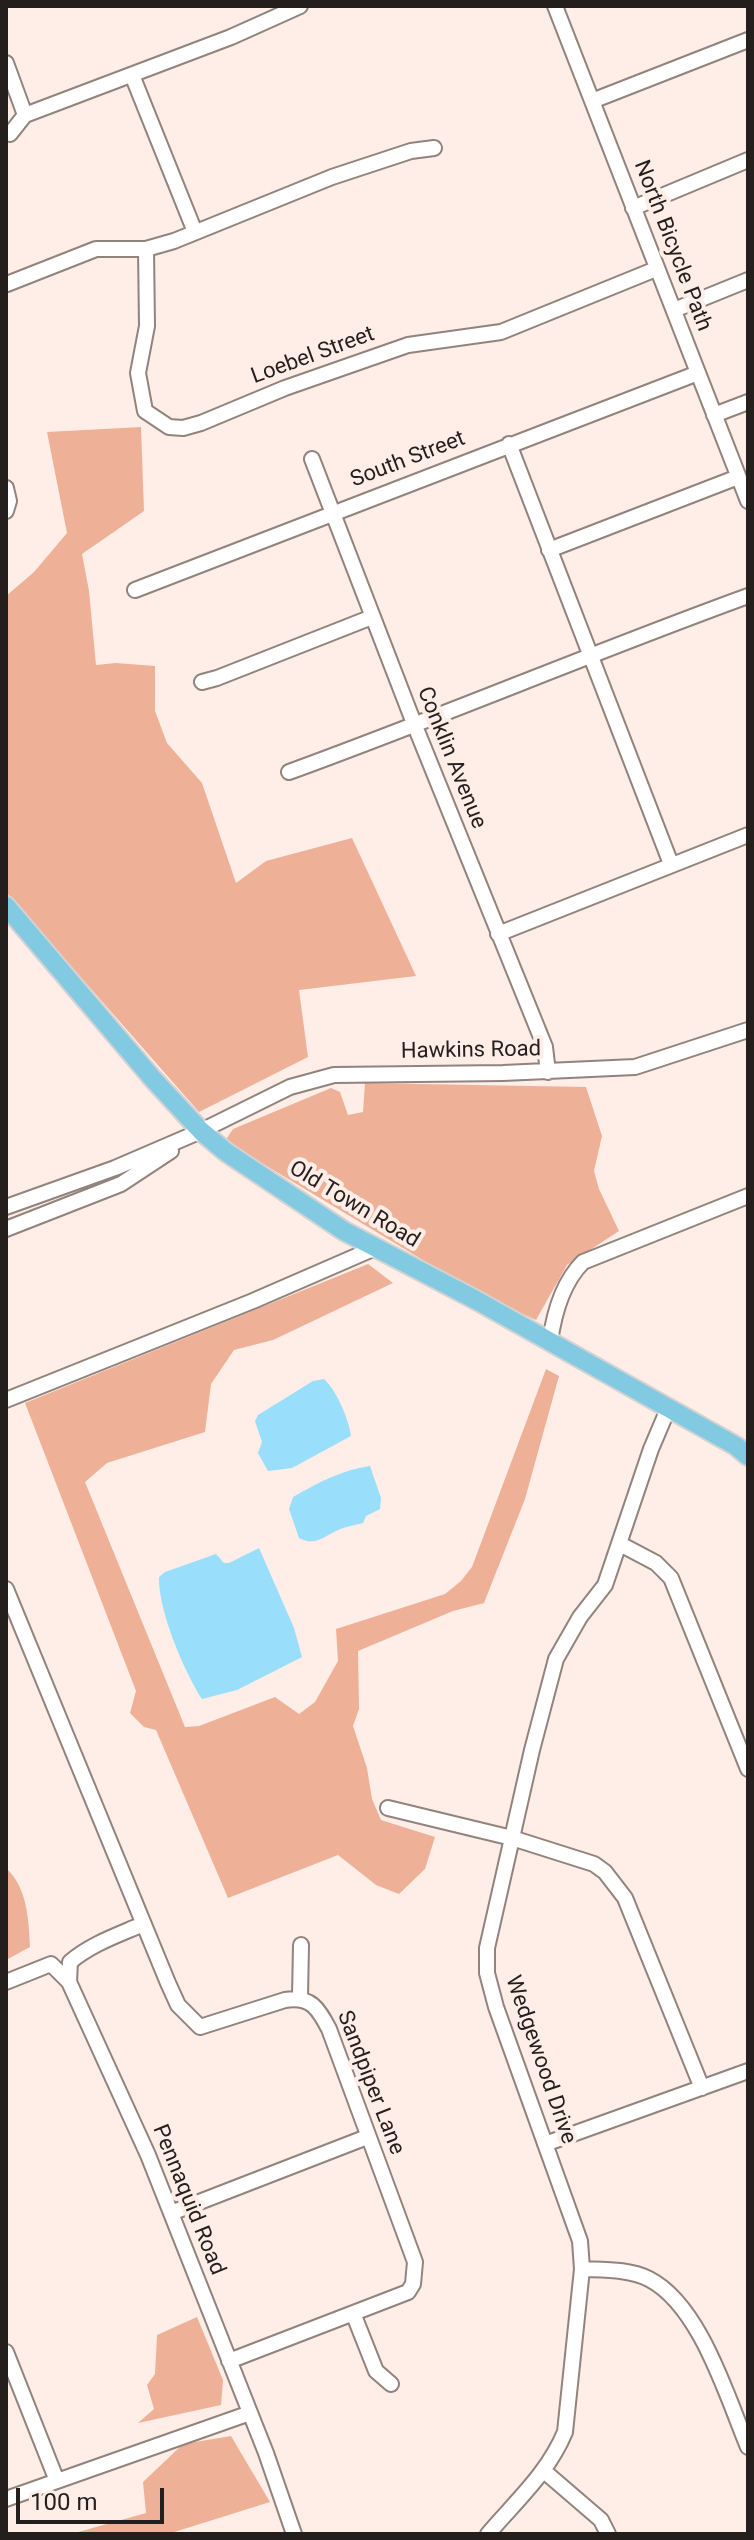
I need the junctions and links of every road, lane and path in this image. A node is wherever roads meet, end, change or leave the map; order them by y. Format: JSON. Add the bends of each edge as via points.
{"nodes":[{"id":1,"x":300,"y":6,"type":"edge"},
{"id":2,"x":555,"y":6,"type":"edge"},
{"id":3,"x":748,"y":40,"type":"edge"},
{"id":4,"x":6,"y":63,"type":"edge"},
{"id":5,"x":132,"y":75,"type":"junction"},
{"id":6,"x":592,"y":101,"type":"junction"},
{"id":7,"x":25,"y":115,"type":"junction"},
{"id":8,"x":10,"y":134,"type":"dead end"},
{"id":9,"x":434,"y":148,"type":"dead end"},
{"id":10,"x":748,"y":160,"type":"edge"},
{"id":11,"x":633,"y":208,"type":"junction"},
{"id":12,"x":195,"y":232,"type":"junction"},
{"id":13,"x":146,"y":249,"type":"junction"},
{"id":14,"x":656,"y":269,"type":"junction"},
{"id":15,"x":748,"y":280,"type":"edge"},
{"id":16,"x":7,"y":284,"type":"edge"},
{"id":17,"x":674,"y":310,"type":"junction"},
{"id":18,"x":698,"y":373,"type":"junction"},
{"id":19,"x":748,"y":402,"type":"edge"},
{"id":20,"x":714,"y":415,"type":"junction"},
{"id":21,"x":509,"y":444,"type":"junction"},
{"id":22,"x":312,"y":459,"type":"dead end"},
{"id":23,"x":738,"y":477,"type":"junction"},
{"id":24,"x":6,"y":488,"type":"edge"},
{"id":25,"x":748,"y":501,"type":"edge"},
{"id":26,"x":6,"y":511,"type":"edge"},
{"id":27,"x":331,"y":513,"type":"junction"},
{"id":28,"x":549,"y":550,"type":"junction"},
{"id":29,"x":135,"y":590,"type":"dead end"},
{"id":30,"x":748,"y":596,"type":"edge"},
{"id":31,"x":372,"y":617,"type":"junction"},
{"id":32,"x":591,"y":653,"type":"junction"},
{"id":33,"x":202,"y":682,"type":"dead end"},
{"id":34,"x":415,"y":726,"type":"junction"},
{"id":35,"x":289,"y":772,"type":"dead end"},
{"id":36,"x":748,"y":835,"type":"edge"},
{"id":37,"x":671,"y":864,"type":"junction"},
{"id":38,"x":6,"y":906,"type":"edge"},
{"id":39,"x":498,"y":934,"type":"junction"},
{"id":40,"x":748,"y":1030,"type":"edge"},
{"id":41,"x":548,"y":1072,"type":"junction"},
{"id":42,"x":201,"y":1131,"type":"junction"},
{"id":43,"x":748,"y":1196,"type":"edge"},
{"id":44,"x":6,"y":1206,"type":"edge"},
{"id":45,"x":11,"y":1227,"type":"edge"},
{"id":46,"x":375,"y":1248,"type":"junction"},
{"id":47,"x":550,"y":1342,"type":"junction"},
{"id":48,"x":6,"y":1400,"type":"edge"},
{"id":49,"x":668,"y":1409,"type":"junction"},
{"id":50,"x":744,"y":1448,"type":"edge"},
{"id":51,"x":620,"y":1544,"type":"junction"},
{"id":52,"x":6,"y":1589,"type":"edge"},
{"id":53,"x":748,"y":1769,"type":"edge"},
{"id":54,"x":388,"y":1808,"type":"dead end"},
{"id":55,"x":512,"y":1838,"type":"junction"},
{"id":56,"x":143,"y":1924,"type":"junction"},
{"id":57,"x":301,"y":1945,"type":"dead end"},
{"id":58,"x":6,"y":1982,"type":"edge"},
{"id":59,"x":69,"y":1982,"type":"junction"},
{"id":60,"x":300,"y":1997,"type":"junction"},
{"id":61,"x":748,"y":2071,"type":"edge"},
{"id":62,"x":702,"y":2088,"type":"junction"},
{"id":63,"x":367,"y":2137,"type":"junction"},
{"id":64,"x":545,"y":2144,"type":"junction"},
{"id":65,"x":171,"y":2213,"type":"junction"},
{"id":66,"x":582,"y":2269,"type":"junction"},
{"id":67,"x":353,"y":2313,"type":"junction"},
{"id":68,"x":6,"y":2352,"type":"edge"},
{"id":69,"x":229,"y":2361,"type":"junction"},
{"id":70,"x":391,"y":2384,"type":"dead end"},
{"id":71,"x":250,"y":2413,"type":"junction"},
{"id":72,"x":748,"y":2447,"type":"edge"},
{"id":73,"x":544,"y":2471,"type":"junction"},
{"id":74,"x":57,"y":2481,"type":"junction"},
{"id":75,"x":6,"y":2499,"type":"edge"},
{"id":76,"x":294,"y":2534,"type":"edge"},
{"id":77,"x":488,"y":2534,"type":"edge"},
{"id":78,"x":608,"y":2534,"type":"edge"}],
"edges":[{"from":1,"to":5,"type":"street"},
{"from":2,"to":6,"type":"street","name":"North Bicycle Path"},
{"from":3,"to":6,"type":"street"},
{"from":4,"to":7,"type":"street"},
{"from":5,"to":7,"type":"street"},
{"from":5,"to":12,"type":"street"},
{"from":6,"to":11,"type":"street","name":"North Bicycle Path"},
{"from":7,"to":8,"type":"street"},
{"from":9,"to":12,"type":"street","via":[[332,177]]},
{"from":10,"to":11,"type":"street"},
{"from":11,"to":14,"type":"street","name":"North Bicycle Path"},
{"from":12,"to":13,"type":"street"},
{"from":13,"to":14,"type":"street","name":"Loebel Street","via":[[147,326],[138,373],[145,411],[169,427],[183,428],[408,345],[501,332]]},
{"from":13,"to":16,"type":"street","via":[[96,249]]},
{"from":14,"to":17,"type":"street","name":"North Bicycle Path"},
{"from":15,"to":17,"type":"street"},
{"from":17,"to":18,"type":"street","name":"North Bicycle Path"},
{"from":18,"to":20,"type":"street","name":"North Bicycle Path"},
{"from":18,"to":21,"type":"street","name":"South Street"},
{"from":19,"to":20,"type":"street"},
{"from":20,"to":23,"type":"street","name":"North Bicycle Path"},
{"from":21,"to":27,"type":"street","name":"South Street"},
{"from":21,"to":28,"type":"street"},
{"from":22,"to":27,"type":"street","name":"Conklin Avenue"},
{"from":23,"to":25,"type":"street","name":"North Bicycle Path"},
{"from":23,"to":28,"type":"street"},
{"from":24,"to":26,"type":"street"},
{"from":27,"to":29,"type":"street","name":"South Street"},
{"from":27,"to":31,"type":"street","name":"Conklin Avenue"},
{"from":28,"to":32,"type":"street"},
{"from":30,"to":32,"type":"street"},
{"from":31,"to":33,"type":"street"},
{"from":31,"to":34,"type":"street","name":"Conklin Avenue"},
{"from":32,"to":34,"type":"street"},
{"from":32,"to":37,"type":"street"},
{"from":34,"to":35,"type":"street"},
{"from":34,"to":39,"type":"street","name":"Conklin Avenue"},
{"from":36,"to":37,"type":"street"},
{"from":37,"to":39,"type":"street"},
{"from":38,"to":42,"type":"main road","name":"Old Town Road"},
{"from":39,"to":41,"type":"street","name":"Conklin Avenue","via":[[545,1047]]},
{"from":40,"to":41,"type":"street","name":"Hawkins Road","via":[[635,1067]]},
{"from":41,"to":42,"type":"street","name":"Hawkins Road","via":[[334,1075],[290,1087]]},
{"from":42,"to":44,"type":"street"},
{"from":42,"to":45,"type":"street","via":[[121,1184]]},
{"from":42,"to":46,"type":"main road","name":"Old Town Road","via":[[249,1169]]},
{"from":43,"to":47,"type":"street","via":[[583,1262],[561,1294]]},
{"from":44,"to":45,"type":"street"},
{"from":46,"to":47,"type":"main road","name":"Old Town Road"},
{"from":46,"to":48,"type":"street"},
{"from":47,"to":49,"type":"main road","name":"Old Town Road"},
{"from":49,"to":50,"type":"main road","name":"Old Town Road"},
{"from":49,"to":51,"type":"street","name":"Wedgewood Drive"},
{"from":51,"to":53,"type":"street","via":[[656,1563],[671,1578]]},
{"from":51,"to":55,"type":"street","name":"Wedgewood Drive","via":[[605,1585],[556,1659]]},
{"from":52,"to":56,"type":"street"},
{"from":54,"to":55,"type":"street"},
{"from":55,"to":62,"type":"street","via":[[594,1864],[615,1883]]},
{"from":55,"to":64,"type":"street","name":"Wedgewood Drive","via":[[487,1948],[487,1973]]},
{"from":56,"to":59,"type":"street","via":[[70,1962]]},
{"from":56,"to":60,"type":"street","via":[[178,2005],[200,2027]]},
{"from":57,"to":60,"type":"street"},
{"from":58,"to":59,"type":"street","via":[[51,1964]]},
{"from":59,"to":65,"type":"street","name":"Pennaquid Road"},
{"from":60,"to":63,"type":"street","name":"Sandpiper Lane","via":[[312,2004],[329,2029]]},
{"from":61,"to":62,"type":"street"},
{"from":62,"to":64,"type":"street"},
{"from":63,"to":65,"type":"street"},
{"from":63,"to":67,"type":"street","name":"Sandpiper Lane","via":[[415,2262],[415,2275],[408,2292]]},
{"from":64,"to":66,"type":"street","name":"Wedgewood Drive","via":[[580,2241]]},
{"from":65,"to":69,"type":"street","name":"Pennaquid Road"},
{"from":66,"to":72,"type":"street","via":[[647,2277],[676,2298],[700,2336]]},
{"from":66,"to":73,"type":"street","name":"Wedgewood Drive","via":[[565,2432]]},
{"from":67,"to":69,"type":"street","name":"Sandpiper Lane"},
{"from":67,"to":70,"type":"street","via":[[376,2371]]},
{"from":68,"to":74,"type":"street"},
{"from":69,"to":71,"type":"street","name":"Pennaquid Road"},
{"from":71,"to":74,"type":"street"},
{"from":71,"to":76,"type":"street","name":"Pennaquid Road"},
{"from":73,"to":77,"type":"street","name":"Wedgewood Drive"},
{"from":73,"to":78,"type":"street","via":[[601,2520]]},
{"from":74,"to":75,"type":"street"}]}
